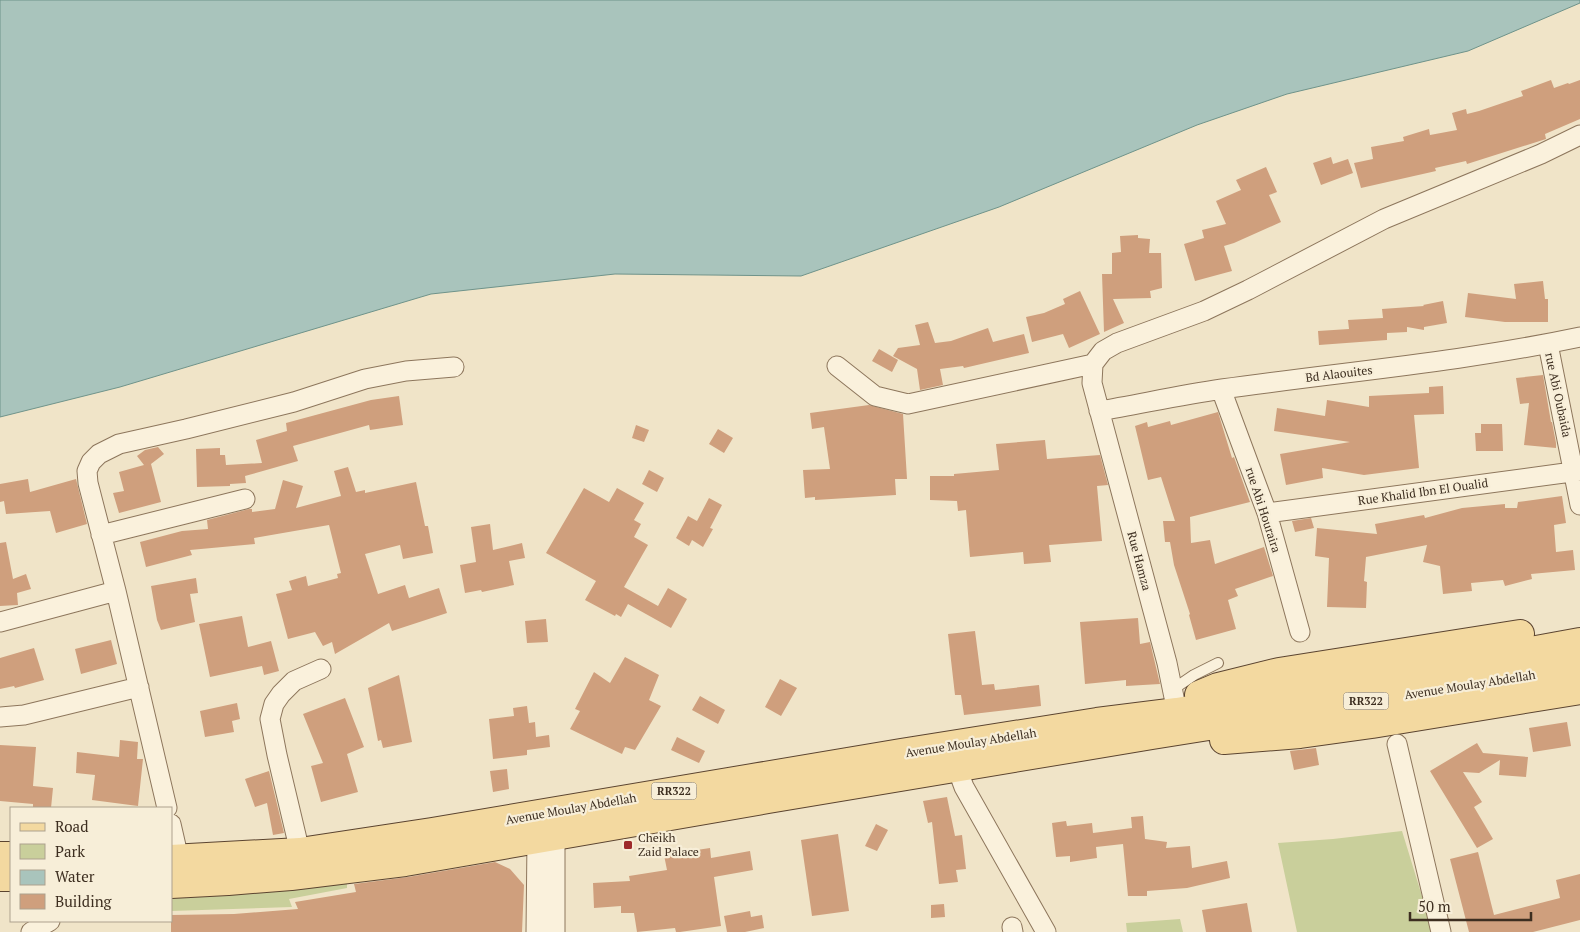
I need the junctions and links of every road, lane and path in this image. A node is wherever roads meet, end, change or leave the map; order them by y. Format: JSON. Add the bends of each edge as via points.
{"nodes":[{"id":1,"x":1580,"y":135,"type":"edge"},
{"id":2,"x":1580,"y":337,"type":"edge"},
{"id":3,"x":1548,"y":344,"type":"junction"},
{"id":4,"x":1093,"y":364,"type":"junction"},
{"id":5,"x":837,"y":366,"type":"dead end"},
{"id":6,"x":454,"y":367,"type":"dead end"},
{"id":7,"x":1221,"y":389,"type":"junction"},
{"id":8,"x":1099,"y":411,"type":"junction"},
{"id":9,"x":1577,"y":471,"type":"edge"},
{"id":10,"x":245,"y":500,"type":"dead end"},
{"id":11,"x":1580,"y":505,"type":"edge"},
{"id":12,"x":1267,"y":513,"type":"junction"},
{"id":13,"x":101,"y":535,"type":"junction"},
{"id":14,"x":116,"y":591,"type":"junction"},
{"id":15,"x":0,"y":622,"type":"edge"},
{"id":16,"x":1580,"y":623,"type":"edge"},
{"id":17,"x":1300,"y":632,"type":"dead end"},
{"id":18,"x":1580,"y":642,"type":"edge"},
{"id":19,"x":1218,"y":663,"type":"dead end"},
{"id":20,"x":1580,"y":667,"type":"edge"},
{"id":21,"x":322,"y":669,"type":"dead end"},
{"id":22,"x":138,"y":686,"type":"junction"},
{"id":23,"x":1580,"y":690,"type":"edge"},
{"id":24,"x":1174,"y":701,"type":"junction"},
{"id":25,"x":0,"y":717,"type":"edge"},
{"id":26,"x":1152,"y":735,"type":"junction"},
{"id":27,"x":1397,"y":744,"type":"dead end"},
{"id":28,"x":957,"y":768,"type":"junction"},
{"id":29,"x":168,"y":807,"type":"edge"},
{"id":30,"x":172,"y":833,"type":"edge"},
{"id":31,"x":546,"y":838,"type":"junction"},
{"id":32,"x":300,"y":852,"type":"junction"},
{"id":33,"x":175,"y":859,"type":"edge"},
{"id":34,"x":172,"y":884,"type":"edge"},
{"id":35,"x":48,"y":922,"type":"edge"},
{"id":36,"x":30,"y":932,"type":"edge"},
{"id":37,"x":536,"y":932,"type":"edge"},
{"id":38,"x":555,"y":932,"type":"edge"},
{"id":39,"x":1046,"y":932,"type":"edge"},
{"id":40,"x":1441,"y":932,"type":"edge"}],
"edges":[{"from":1,"to":4,"type":"street","via":[[1533,158],[1384,218],[1204,311],[1117,343],[1103,351]]},
{"from":2,"to":3,"type":"street","name":"Bd Alaouites"},
{"from":3,"to":7,"type":"street","name":"Bd Alaouites","via":[[1423,364]]},
{"from":3,"to":9,"type":"street","name":"rue Abi Oubaida"},
{"from":4,"to":5,"type":"street","via":[[908,404],[875,396]]},
{"from":4,"to":8,"type":"street","name":"Rue Hamza","via":[[1092,383]]},
{"from":6,"to":13,"type":"street","via":[[365,379],[294,402],[119,444],[99,454],[87,471]]},
{"from":7,"to":8,"type":"street","name":"Bd Alaouites"},
{"from":7,"to":12,"type":"street","name":"rue Abi Houraira"},
{"from":8,"to":24,"type":"street","name":"Rue Hamza","via":[[1167,663]]},
{"from":9,"to":11,"type":"street","name":"rue Abi Oubaida"},
{"from":9,"to":12,"type":"street","name":"Rue Khalid Ibn El Oualid"},
{"from":10,"to":13,"type":"street"},
{"from":12,"to":17,"type":"street","name":"rue Abi Houraira"},
{"from":13,"to":14,"type":"street"},
{"from":14,"to":15,"type":"street"},
{"from":14,"to":22,"type":"street"},
{"from":16,"to":24,"type":"main road","via":[[1280,672]]},
{"from":18,"to":24,"type":"main road","name":"Avenue Moulay Abdellah","number":"RR322","via":[[1396,676]]},
{"from":19,"to":24,"type":"lane","via":[[1194,675]]},
{"from":20,"to":26,"type":"main road","name":"Avenue Moulay Abdellah","number":"RR322"},
{"from":21,"to":32,"type":"street","via":[[294,681],[274,704],[270,719]]},
{"from":22,"to":25,"type":"street","via":[[24,715]]},
{"from":22,"to":29,"type":"street"},
{"from":23,"to":26,"type":"main road","name":"Avenue Moulay Abdellah","number":"RR322","via":[[1300,734],[1229,740],[1187,740]]},
{"from":24,"to":32,"type":"main road","name":"Avenue Moulay Abdellah","number":"RR322","via":[[1097,722]]},
{"from":26,"to":28,"type":"main road","name":"Avenue Moulay Abdellah","number":"RR322"},
{"from":27,"to":40,"type":"street"},
{"from":28,"to":31,"type":"main road","name":"Avenue Moulay Abdellah","number":"RR322"},
{"from":28,"to":39,"type":"street","via":[[964,787]]},
{"from":30,"to":33,"type":"street"},
{"from":31,"to":34,"type":"main road","name":"Avenue Moulay Abdellah","number":"RR322","via":[[353,869],[228,882]]},
{"from":31,"to":37,"type":"street"},
{"from":31,"to":38,"type":"street"},
{"from":32,"to":33,"type":"main road","name":"Avenue Moulay Abdellah","number":"RR322"},
{"from":35,"to":36,"type":"street"}]}
